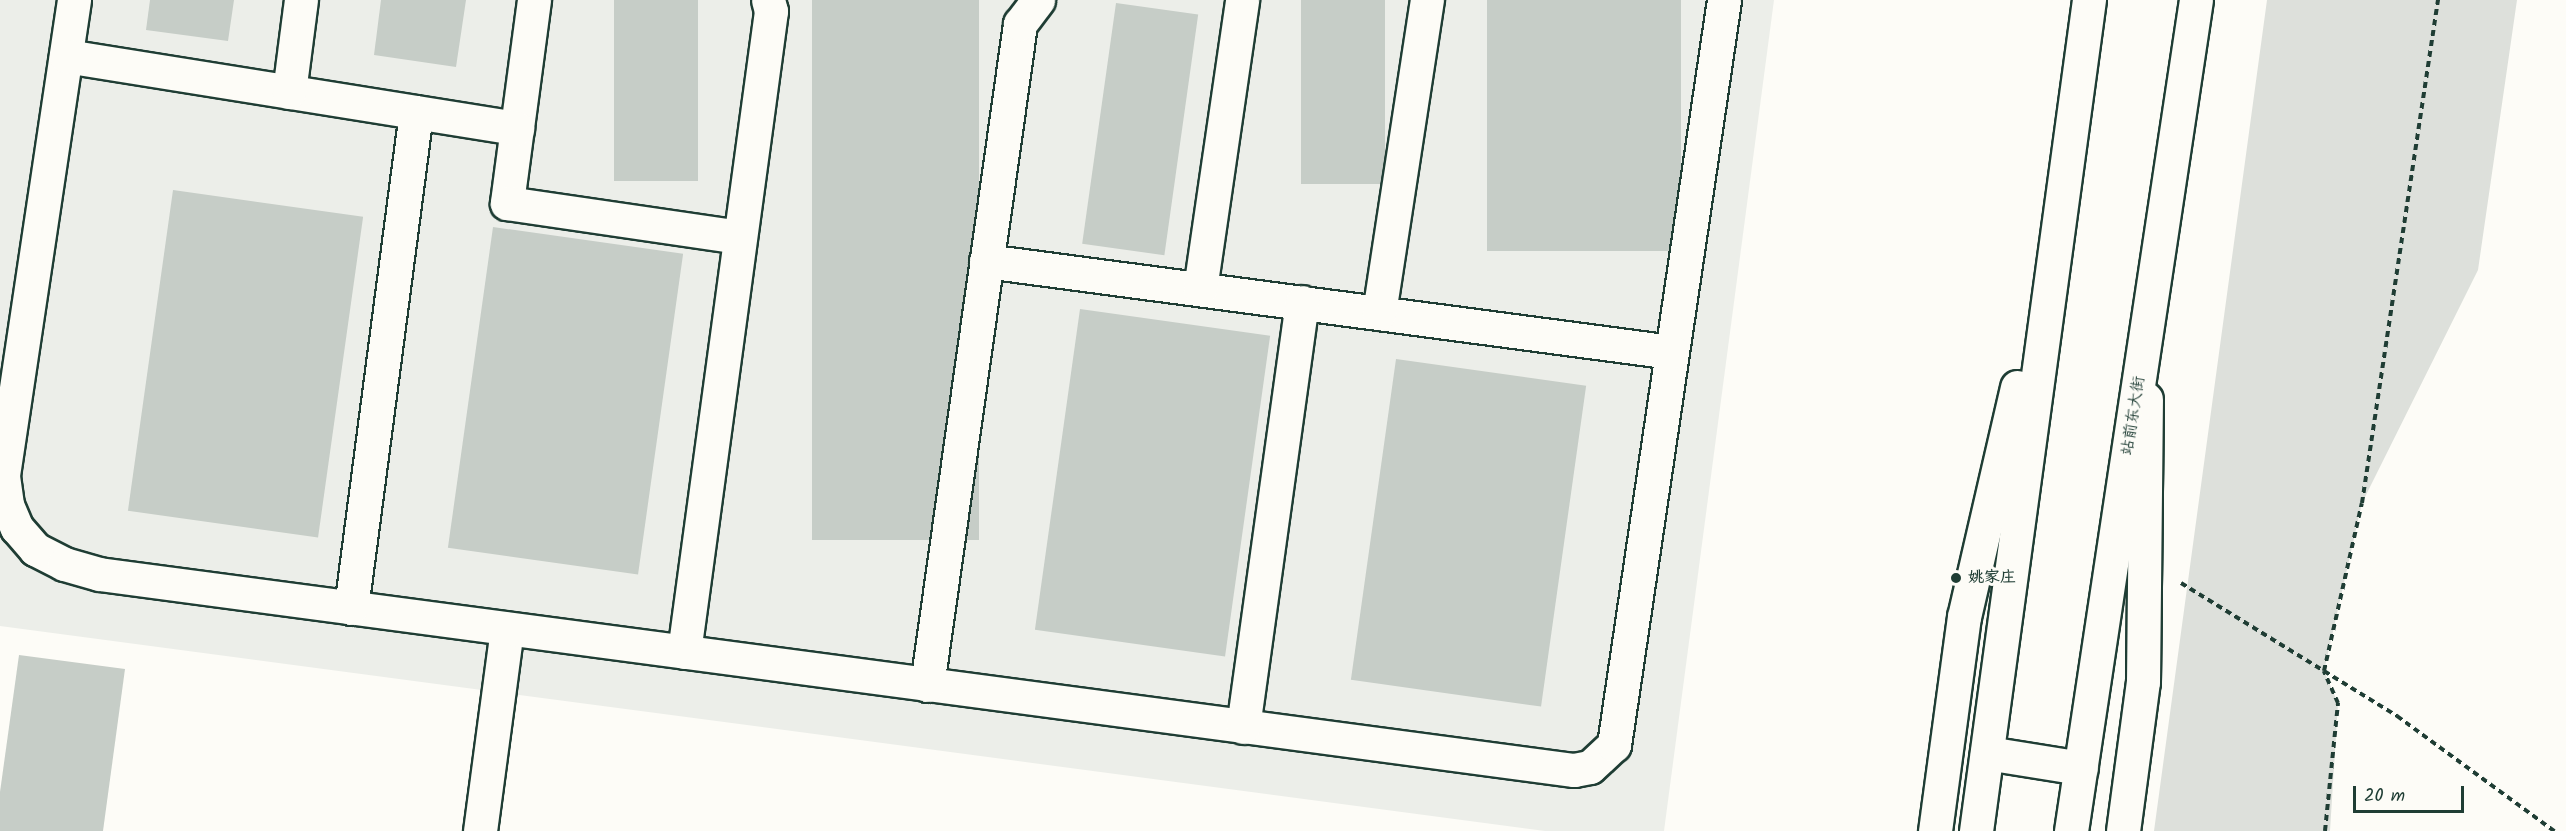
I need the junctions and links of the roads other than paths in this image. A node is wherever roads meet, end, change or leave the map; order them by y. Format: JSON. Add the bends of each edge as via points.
{"nodes":[{"id":1,"x":74,"y":0,"type":"edge"},
{"id":2,"x":301,"y":0,"type":"edge"},
{"id":3,"x":534,"y":0,"type":"edge"},
{"id":4,"x":768,"y":0,"type":"edge"},
{"id":5,"x":1038,"y":0,"type":"edge"},
{"id":6,"x":1242,"y":0,"type":"edge"},
{"id":7,"x":1427,"y":0,"type":"edge"},
{"id":8,"x":1724,"y":0,"type":"edge"},
{"id":9,"x":2089,"y":0,"type":"edge"},
{"id":10,"x":2196,"y":0,"type":"edge"},
{"id":11,"x":66,"y":56,"type":"junction"},
{"id":12,"x":289,"y":92,"type":"junction"},
{"id":13,"x":416,"y":111,"type":"junction"},
{"id":14,"x":517,"y":128,"type":"junction"},
{"id":15,"x":2063,"y":189,"type":"junction"},
{"id":16,"x":740,"y":237,"type":"junction"},
{"id":17,"x":986,"y":261,"type":"junction"},
{"id":18,"x":1200,"y":289,"type":"junction"},
{"id":19,"x":1302,"y":302,"type":"junction"},
{"id":20,"x":1379,"y":313,"type":"junction"},
{"id":21,"x":2147,"y":326,"type":"junction"},
{"id":22,"x":1672,"y":352,"type":"junction"},
{"id":23,"x":351,"y":608,"type":"junction"},
{"id":24,"x":507,"y":629,"type":"junction"},
{"id":25,"x":684,"y":652,"type":"junction"},
{"id":26,"x":927,"y":685,"type":"junction"},
{"id":27,"x":1243,"y":728,"type":"junction"},
{"id":28,"x":1987,"y":753,"type":"junction"},
{"id":29,"x":2081,"y":768,"type":"junction"},
{"id":30,"x":480,"y":831,"type":"edge"},
{"id":31,"x":1935,"y":831,"type":"edge"},
{"id":32,"x":1976,"y":831,"type":"edge"},
{"id":33,"x":2071,"y":831,"type":"edge"},
{"id":34,"x":2123,"y":831,"type":"edge"}],
"edges":[{"from":1,"to":11,"type":"street"},
{"from":2,"to":12,"type":"street"},
{"from":3,"to":14,"type":"street"},
{"from":4,"to":16,"type":"street","via":[[771,11]]},
{"from":5,"to":17,"type":"street","via":[[1020,24]]},
{"from":6,"to":18,"type":"street"},
{"from":7,"to":20,"type":"street"},
{"from":8,"to":22,"type":"street"},
{"from":9,"to":15,"type":"street"},
{"from":10,"to":21,"type":"street","name":"站前东大街"},
{"from":11,"to":12,"type":"street"},
{"from":11,"to":23,"type":"street","via":[[3,476],[7,505],[17,528],[35,549],[64,564],[99,574]]},
{"from":12,"to":13,"type":"street"},
{"from":13,"to":14,"type":"street"},
{"from":13,"to":23,"type":"street"},
{"from":14,"to":16,"type":"street","via":[[507,203]]},
{"from":15,"to":28,"type":"street"},
{"from":15,"to":31,"type":"street","via":[[1964,617]]},
{"from":16,"to":25,"type":"street"},
{"from":17,"to":18,"type":"street"},
{"from":17,"to":26,"type":"street"},
{"from":18,"to":19,"type":"street"},
{"from":19,"to":20,"type":"street"},
{"from":19,"to":27,"type":"street"},
{"from":20,"to":22,"type":"street"},
{"from":21,"to":29,"type":"street","name":"站前东大街"},
{"from":21,"to":34,"type":"street","via":[[2144,682]]},
{"from":22,"to":27,"type":"street","via":[[1614,746],[1590,767],[1574,770]]},
{"from":23,"to":24,"type":"street"},
{"from":24,"to":25,"type":"street"},
{"from":24,"to":30,"type":"street"},
{"from":25,"to":26,"type":"street"},
{"from":26,"to":27,"type":"street"},
{"from":28,"to":29,"type":"street"},
{"from":28,"to":32,"type":"street"},
{"from":29,"to":33,"type":"street","name":"站前东大街"}]}
